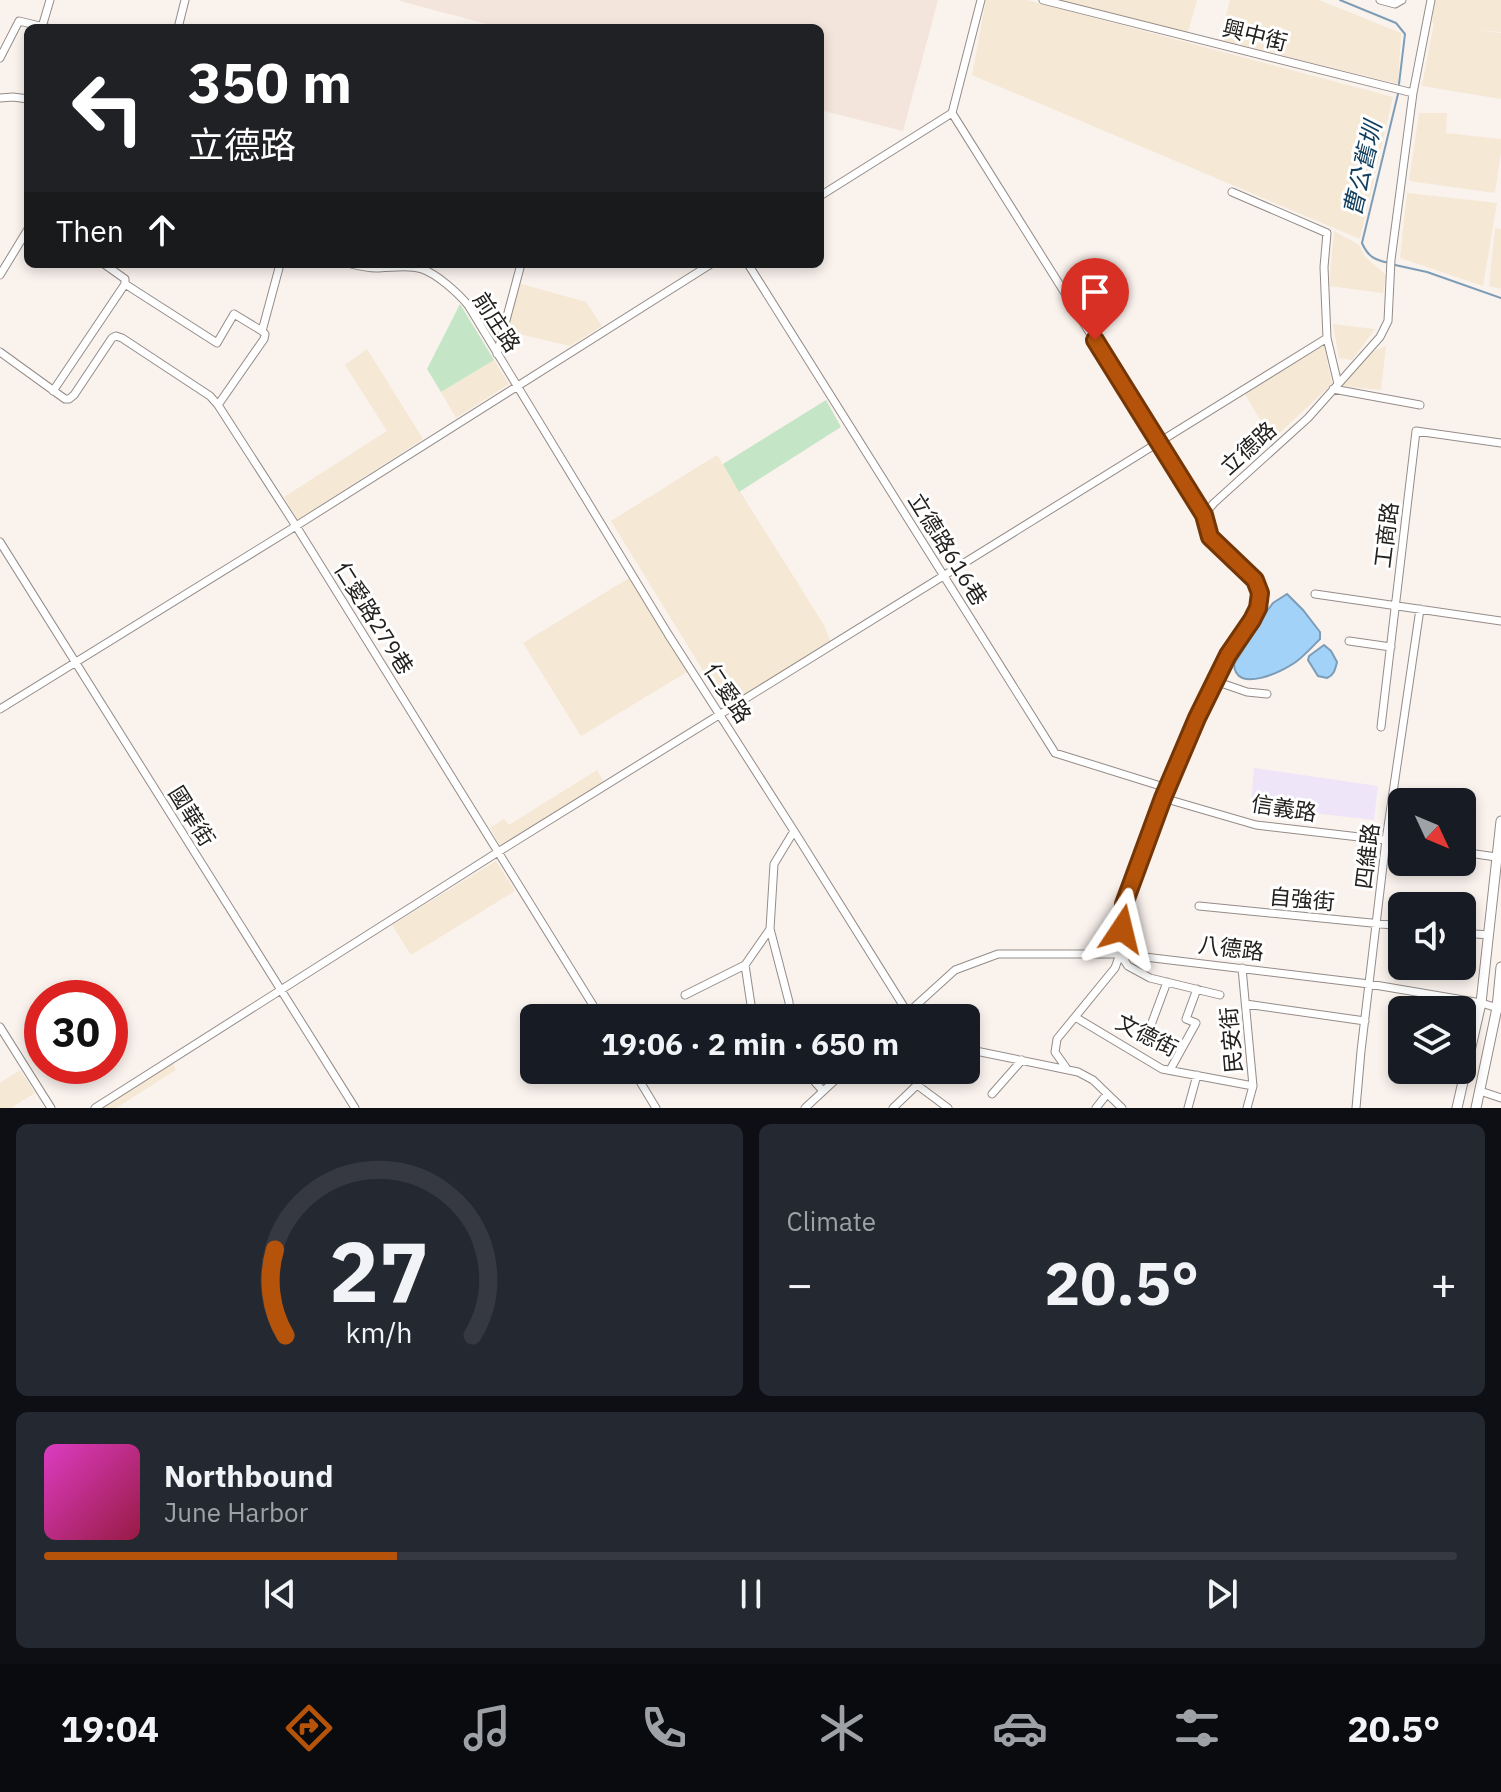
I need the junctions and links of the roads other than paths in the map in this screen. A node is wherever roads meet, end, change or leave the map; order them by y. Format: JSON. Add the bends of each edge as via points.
{"nodes":[{"id":1,"x":50,"y":0,"type":"edge"},
{"id":2,"x":185,"y":0,"type":"edge"},
{"id":3,"x":981,"y":0,"type":"edge"},
{"id":4,"x":1043,"y":0,"type":"edge"},
{"id":5,"x":1380,"y":0,"type":"edge"},
{"id":6,"x":1402,"y":0,"type":"edge"},
{"id":7,"x":1431,"y":0,"type":"edge"},
{"id":8,"x":32,"y":24,"type":"edge"},
{"id":9,"x":46,"y":24,"type":"edge"},
{"id":10,"x":179,"y":24,"type":"edge"},
{"id":11,"x":0,"y":58,"type":"edge"},
{"id":12,"x":1413,"y":93,"type":"junction"},
{"id":13,"x":1,"y":97,"type":"edge"},
{"id":14,"x":24,"y":98,"type":"edge"},
{"id":15,"x":952,"y":113,"type":"junction"},
{"id":16,"x":1232,"y":192,"type":"dead end"},
{"id":17,"x":824,"y":193,"type":"edge"},
{"id":18,"x":24,"y":236,"type":"edge"},
{"id":19,"x":110,"y":268,"type":"edge"},
{"id":20,"x":279,"y":268,"type":"edge"},
{"id":21,"x":421,"y":268,"type":"edge"},
{"id":22,"x":520,"y":268,"type":"edge"},
{"id":23,"x":705,"y":268,"type":"edge"},
{"id":24,"x":750,"y":268,"type":"edge"},
{"id":25,"x":0,"y":275,"type":"edge"},
{"id":26,"x":125,"y":284,"type":"junction"},
{"id":27,"x":262,"y":331,"type":"junction"},
{"id":28,"x":1327,"y":338,"type":"junction"},
{"id":29,"x":0,"y":352,"type":"edge"},
{"id":30,"x":497,"y":354,"type":"junction"},
{"id":31,"x":517,"y":386,"type":"junction"},
{"id":32,"x":1336,"y":386,"type":"junction"},
{"id":33,"x":53,"y":391,"type":"junction"},
{"id":34,"x":218,"y":405,"type":"junction"},
{"id":35,"x":1420,"y":405,"type":"dead end"},
{"id":36,"x":1159,"y":441,"type":"junction"},
{"id":37,"x":1501,"y":443,"type":"edge"},
{"id":38,"x":1204,"y":515,"type":"junction"},
{"id":39,"x":296,"y":526,"type":"junction"},
{"id":40,"x":0,"y":542,"type":"edge"},
{"id":41,"x":943,"y":576,"type":"junction"},
{"id":42,"x":1315,"y":594,"type":"dead end"},
{"id":43,"x":1396,"y":605,"type":"junction"},
{"id":44,"x":1420,"y":609,"type":"junction"},
{"id":45,"x":1501,"y":621,"type":"edge"},
{"id":46,"x":1349,"y":641,"type":"dead end"},
{"id":47,"x":1391,"y":647,"type":"junction"},
{"id":48,"x":74,"y":663,"type":"junction"},
{"id":49,"x":1215,"y":681,"type":"junction"},
{"id":50,"x":1267,"y":694,"type":"dead end"},
{"id":51,"x":0,"y":709,"type":"edge"},
{"id":52,"x":720,"y":714,"type":"junction"},
{"id":53,"x":1381,"y":727,"type":"dead end"},
{"id":54,"x":1167,"y":788,"type":"junction"},
{"id":55,"x":1163,"y":798,"type":"junction"},
{"id":56,"x":1501,"y":821,"type":"edge"},
{"id":57,"x":794,"y":831,"type":"junction"},
{"id":58,"x":1386,"y":840,"type":"junction"},
{"id":59,"x":498,"y":852,"type":"junction"},
{"id":60,"x":1476,"y":854,"type":"edge"},
{"id":61,"x":1496,"y":857,"type":"junction"},
{"id":62,"x":1199,"y":906,"type":"dead end"},
{"id":63,"x":1377,"y":924,"type":"junction"},
{"id":64,"x":1388,"y":925,"type":"edge"},
{"id":65,"x":770,"y":929,"type":"junction"},
{"id":66,"x":1476,"y":934,"type":"edge"},
{"id":67,"x":1489,"y":935,"type":"junction"},
{"id":68,"x":1120,"y":954,"type":"junction"},
{"id":69,"x":745,"y":965,"type":"junction"},
{"id":70,"x":1501,"y":967,"type":"edge"},
{"id":71,"x":1242,"y":968,"type":"junction"},
{"id":72,"x":1167,"y":982,"type":"junction"},
{"id":73,"x":1369,"y":984,"type":"junction"},
{"id":74,"x":1197,"y":989,"type":"junction"},
{"id":75,"x":282,"y":990,"type":"junction"},
{"id":76,"x":685,"y":995,"type":"dead end"},
{"id":77,"x":1220,"y":995,"type":"dead end"},
{"id":78,"x":1481,"y":1003,"type":"junction"},
{"id":79,"x":592,"y":1004,"type":"edge"},
{"id":80,"x":751,"y":1004,"type":"edge"},
{"id":81,"x":789,"y":1004,"type":"edge"},
{"id":82,"x":899,"y":1004,"type":"edge"},
{"id":83,"x":919,"y":1004,"type":"edge"},
{"id":84,"x":1246,"y":1004,"type":"junction"},
{"id":85,"x":1499,"y":1008,"type":"edge"},
{"id":86,"x":1075,"y":1017,"type":"junction"},
{"id":87,"x":1365,"y":1021,"type":"junction"},
{"id":88,"x":1151,"y":1025,"type":"dead end"},
{"id":89,"x":0,"y":1027,"type":"edge"},
{"id":90,"x":980,"y":1052,"type":"edge"},
{"id":91,"x":1022,"y":1060,"type":"junction"},
{"id":92,"x":1067,"y":1069,"type":"junction"},
{"id":93,"x":1170,"y":1070,"type":"junction"},
{"id":94,"x":1197,"y":1075,"type":"junction"},
{"id":95,"x":641,"y":1084,"type":"edge"},
{"id":96,"x":817,"y":1084,"type":"edge"},
{"id":97,"x":831,"y":1084,"type":"edge"},
{"id":98,"x":917,"y":1085,"type":"joint"},
{"id":99,"x":1253,"y":1086,"type":"junction"},
{"id":100,"x":823,"y":1091,"type":"junction"},
{"id":101,"x":1480,"y":1091,"type":"junction"},
{"id":102,"x":992,"y":1094,"type":"dead end"},
{"id":103,"x":1107,"y":1094,"type":"junction"},
{"id":104,"x":1501,"y":1098,"type":"edge"},
{"id":105,"x":51,"y":1108,"type":"edge"},
{"id":106,"x":95,"y":1108,"type":"edge"},
{"id":107,"x":355,"y":1108,"type":"edge"},
{"id":108,"x":656,"y":1108,"type":"edge"},
{"id":109,"x":805,"y":1108,"type":"edge"},
{"id":110,"x":893,"y":1108,"type":"edge"},
{"id":111,"x":948,"y":1108,"type":"edge"},
{"id":112,"x":1096,"y":1108,"type":"edge"},
{"id":113,"x":1122,"y":1108,"type":"edge"},
{"id":114,"x":1188,"y":1108,"type":"edge"},
{"id":115,"x":1247,"y":1108,"type":"edge"},
{"id":116,"x":1356,"y":1108,"type":"edge"},
{"id":117,"x":1457,"y":1108,"type":"edge"},
{"id":118,"x":1476,"y":1108,"type":"edge"}],
"edges":[{"from":1,"to":9,"type":"street"},
{"from":2,"to":10,"type":"street"},
{"from":3,"to":15,"type":"street"},
{"from":4,"to":12,"type":"street","name":"興中街"},
{"from":5,"to":6,"type":"street"},
{"from":7,"to":12,"type":"street","name":"立德路"},
{"from":8,"to":11,"type":"street","via":[[19,21]]},
{"from":12,"to":32,"type":"street","name":"立德路","via":[[1386,328]]},
{"from":13,"to":14,"type":"street"},
{"from":15,"to":17,"type":"street"},
{"from":15,"to":36,"type":"street"},
{"from":16,"to":28,"type":"street","via":[[1327,233]]},
{"from":18,"to":25,"type":"street"},
{"from":19,"to":26,"type":"street"},
{"from":20,"to":27,"type":"street"},
{"from":21,"to":30,"type":"street","name":"前庄路","via":[[461,297]]},
{"from":22,"to":30,"type":"street"},
{"from":23,"to":31,"type":"street"},
{"from":24,"to":41,"type":"street","name":"立德路616巷"},
{"from":26,"to":27,"type":"street","via":[[217,343],[234,314]]},
{"from":26,"to":33,"type":"street"},
{"from":27,"to":34,"type":"street","via":[[264,339]]},
{"from":28,"to":32,"type":"street"},
{"from":28,"to":36,"type":"street"},
{"from":29,"to":33,"type":"street"},
{"from":30,"to":31,"type":"street","name":"前庄路"},
{"from":31,"to":39,"type":"street"},
{"from":31,"to":52,"type":"street","name":"仁愛路"},
{"from":32,"to":35,"type":"street"},
{"from":32,"to":38,"type":"street","name":"立德路"},
{"from":33,"to":34,"type":"street","name":"仁愛路279巷","via":[[65,399],[74,395],[116,336]]},
{"from":34,"to":39,"type":"street","name":"仁愛路279巷"},
{"from":36,"to":38,"type":"street"},
{"from":36,"to":41,"type":"street"},
{"from":37,"to":43,"type":"street","name":"工商路","via":[[1416,431]]},
{"from":38,"to":49,"type":"street","via":[[1210,537],[1255,580],[1260,593],[1252,620]]},
{"from":39,"to":48,"type":"street"},
{"from":39,"to":59,"type":"street","name":"仁愛路279巷"},
{"from":40,"to":48,"type":"street","name":"國華街"},
{"from":41,"to":52,"type":"street"},
{"from":41,"to":54,"type":"street","name":"立德路616巷","via":[[1055,753]]},
{"from":42,"to":43,"type":"street"},
{"from":43,"to":44,"type":"street"},
{"from":43,"to":47,"type":"street","name":"工商路"},
{"from":44,"to":45,"type":"street"},
{"from":44,"to":58,"type":"street","name":"四維路"},
{"from":46,"to":47,"type":"street"},
{"from":47,"to":53,"type":"street","name":"工商路"},
{"from":48,"to":51,"type":"street"},
{"from":48,"to":75,"type":"street","name":"國華街"},
{"from":49,"to":50,"type":"street"},
{"from":49,"to":54,"type":"street"},
{"from":52,"to":57,"type":"street","name":"仁愛路"},
{"from":52,"to":59,"type":"street"},
{"from":54,"to":55,"type":"street"},
{"from":55,"to":58,"type":"street","name":"信義路","via":[[1256,825]]},
{"from":55,"to":68,"type":"street","via":[[1124,904]]},
{"from":56,"to":61,"type":"main road"},
{"from":57,"to":65,"type":"street","via":[[774,864]]},
{"from":57,"to":82,"type":"street","name":"仁愛路"},
{"from":58,"to":63,"type":"street","name":"四維路"},
{"from":59,"to":75,"type":"street"},
{"from":59,"to":79,"type":"street","name":"仁愛路279巷"},
{"from":60,"to":61,"type":"street"},
{"from":61,"to":67,"type":"main road"},
{"from":62,"to":63,"type":"street","name":"自強街"},
{"from":63,"to":64,"type":"street","name":"自強街"},
{"from":63,"to":73,"type":"street","name":"四維路"},
{"from":65,"to":69,"type":"street"},
{"from":65,"to":81,"type":"street"},
{"from":66,"to":67,"type":"street"},
{"from":67,"to":78,"type":"main road"},
{"from":68,"to":71,"type":"street","name":"八德路"},
{"from":68,"to":72,"type":"street","via":[[1128,966]]},
{"from":68,"to":83,"type":"street","name":"八德路","via":[[998,954],[955,970]]},
{"from":68,"to":86,"type":"street","via":[[1115,968]]},
{"from":69,"to":76,"type":"street"},
{"from":69,"to":80,"type":"street"},
{"from":70,"to":85,"type":"main road"},
{"from":71,"to":73,"type":"street","name":"八德路"},
{"from":71,"to":84,"type":"street","name":"民安街"},
{"from":72,"to":74,"type":"street"},
{"from":72,"to":88,"type":"street"},
{"from":73,"to":78,"type":"street","name":"八德路"},
{"from":73,"to":87,"type":"street","name":"四維路"},
{"from":74,"to":77,"type":"street"},
{"from":74,"to":93,"type":"street","via":[[1186,1019],[1196,1023]]},
{"from":75,"to":106,"type":"street"},
{"from":75,"to":107,"type":"street","name":"國華街"},
{"from":78,"to":85,"type":"street","name":"八德路"},
{"from":78,"to":117,"type":"main road"},
{"from":84,"to":87,"type":"street"},
{"from":84,"to":99,"type":"street","name":"民安街"},
{"from":85,"to":101,"type":"main road"},
{"from":86,"to":92,"type":"street","via":[[1057,1039],[1055,1052]]},
{"from":86,"to":93,"type":"street","name":"文德街"},
{"from":87,"to":116,"type":"street","name":"四維路"},
{"from":89,"to":105,"type":"street"},
{"from":90,"to":91,"type":"street"},
{"from":91,"to":92,"type":"street"},
{"from":91,"to":102,"type":"street"},
{"from":92,"to":103,"type":"street","via":[[1085,1075]]},
{"from":93,"to":94,"type":"street","name":"文德街"},
{"from":94,"to":99,"type":"street","name":"文德街"},
{"from":94,"to":114,"type":"street"},
{"from":95,"to":108,"type":"street"},
{"from":96,"to":100,"type":"street"},
{"from":97,"to":100,"type":"street"},
{"from":98,"to":110,"type":"street"},
{"from":98,"to":111,"type":"street"},
{"from":99,"to":115,"type":"street","name":"民安街"},
{"from":100,"to":109,"type":"street"},
{"from":101,"to":104,"type":"street"},
{"from":101,"to":118,"type":"main road"},
{"from":103,"to":112,"type":"street"},
{"from":103,"to":113,"type":"street"}]}
